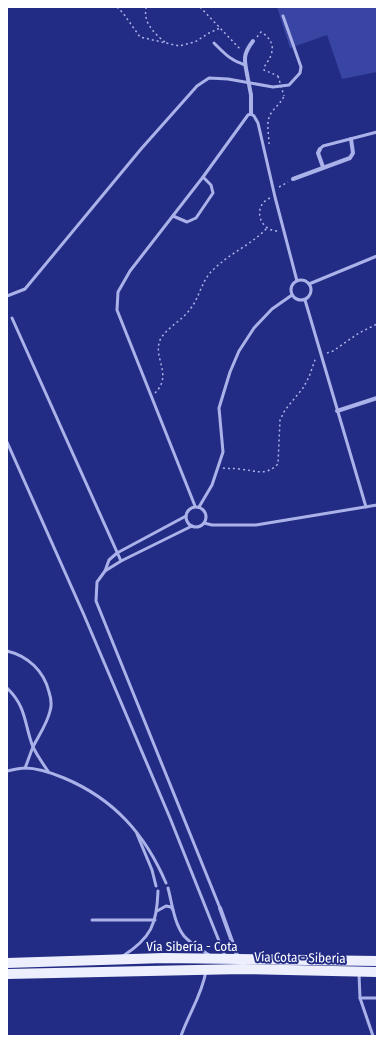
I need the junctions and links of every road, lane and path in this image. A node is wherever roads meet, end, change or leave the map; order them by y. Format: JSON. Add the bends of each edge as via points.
{"nodes":[{"id":1,"x":116,"y":7,"type":"edge"},
{"id":2,"x":146,"y":7,"type":"edge"},
{"id":3,"x":200,"y":7,"type":"edge"},
{"id":4,"x":283,"y":16,"type":"dead end"},
{"id":5,"x":220,"y":28,"type":"junction"},
{"id":6,"x":253,"y":41,"type":"joint"},
{"id":7,"x":167,"y":43,"type":"junction"},
{"id":8,"x":214,"y":43,"type":"dead end"},
{"id":9,"x":245,"y":54,"type":"junction"},
{"id":10,"x":245,"y":65,"type":"junction"},
{"id":11,"x":252,"y":114,"type":"junction"},
{"id":12,"x":377,"y":132,"type":"edge"},
{"id":13,"x":351,"y":139,"type":"junction"},
{"id":14,"x":320,"y":149,"type":"joint"},
{"id":15,"x":264,"y":152,"type":"junction"},
{"id":16,"x":322,"y":167,"type":"junction"},
{"id":17,"x":204,"y":177,"type":"junction"},
{"id":18,"x":293,"y":179,"type":"dead end"},
{"id":19,"x":173,"y":216,"type":"junction"},
{"id":20,"x":267,"y":228,"type":"dead end"},
{"id":21,"x":377,"y":256,"type":"edge"},
{"id":22,"x":297,"y":281,"type":"junction"},
{"id":23,"x":309,"y":284,"type":"junction"},
{"id":24,"x":292,"y":295,"type":"junction"},
{"id":25,"x":7,"y":296,"type":"edge"},
{"id":26,"x":305,"y":300,"type":"junction"},
{"id":27,"x":12,"y":318,"type":"dead end"},
{"id":28,"x":377,"y":324,"type":"edge"},
{"id":29,"x":320,"y":354,"type":"junction"},
{"id":30,"x":151,"y":397,"type":"junction"},
{"id":31,"x":377,"y":398,"type":"edge"},
{"id":32,"x":337,"y":410,"type":"junction"},
{"id":33,"x":7,"y":442,"type":"edge"},
{"id":34,"x":218,"y":468,"type":"junction"},
{"id":35,"x":377,"y":505,"type":"edge"},
{"id":36,"x":366,"y":506,"type":"junction"},
{"id":37,"x":197,"y":507,"type":"junction"},
{"id":38,"x":186,"y":516,"type":"junction"},
{"id":39,"x":204,"y":523,"type":"junction"},
{"id":40,"x":192,"y":526,"type":"junction"},
{"id":41,"x":117,"y":553,"type":"junction"},
{"id":42,"x":121,"y":561,"type":"junction"},
{"id":43,"x":105,"y":571,"type":"junction"},
{"id":44,"x":7,"y":651,"type":"edge"},
{"id":45,"x":7,"y":688,"type":"edge"},
{"id":46,"x":33,"y":747,"type":"junction"},
{"id":47,"x":25,"y":768,"type":"junction"},
{"id":48,"x":7,"y":771,"type":"edge"},
{"id":49,"x":48,"y":772,"type":"junction"},
{"id":50,"x":135,"y":828,"type":"junction"},
{"id":51,"x":166,"y":883,"type":"dead end"},
{"id":52,"x":156,"y":886,"type":"dead end"},
{"id":53,"x":168,"y":888,"type":"dead end"},
{"id":54,"x":158,"y":892,"type":"dead end"},
{"id":55,"x":220,"y":908,"type":"joint"},
{"id":56,"x":157,"y":911,"type":"junction"},
{"id":57,"x":174,"y":912,"type":"junction"},
{"id":58,"x":92,"y":920,"type":"dead end"},
{"id":59,"x":155,"y":920,"type":"junction"},
{"id":60,"x":216,"y":959,"type":"junction"},
{"id":61,"x":239,"y":959,"type":"junction"},
{"id":62,"x":116,"y":960,"type":"junction"},
{"id":63,"x":226,"y":960,"type":"junction"},
{"id":64,"x":377,"y":961,"type":"edge"},
{"id":65,"x":7,"y":963,"type":"edge"},
{"id":66,"x":206,"y":970,"type":"junction"},
{"id":67,"x":359,"y":971,"type":"junction"},
{"id":68,"x":377,"y":972,"type":"edge"},
{"id":69,"x":7,"y":974,"type":"edge"},
{"id":70,"x":360,"y":998,"type":"junction"},
{"id":71,"x":377,"y":998,"type":"edge"},
{"id":72,"x":372,"y":1030,"type":"junction"},
{"id":73,"x":377,"y":1030,"type":"edge"},
{"id":74,"x":181,"y":1036,"type":"edge"},
{"id":75,"x":374,"y":1036,"type":"edge"}],
"edges":[{"from":1,"to":7,"type":"path","via":[[140,37]]},
{"from":2,"to":7,"type":"path","via":[[145,16],[148,22]]},
{"from":3,"to":5,"type":"path"},
{"from":4,"to":25,"type":"lane","via":[[301,67],[300,74],[289,85],[273,87],[209,78],[197,86],[141,148],[25,289]]},
{"from":5,"to":7,"type":"path","via":[[187,45]]},
{"from":5,"to":9,"type":"path"},
{"from":6,"to":9,"type":"street"},
{"from":6,"to":15,"type":"path","bridge":true,"via":[[262,32],[273,45],[264,70],[278,76],[284,96],[268,119],[269,146]]},
{"from":8,"to":10,"type":"lane","via":[[234,62]]},
{"from":9,"to":10,"type":"street"},
{"from":10,"to":11,"type":"street","bridge":true},
{"from":11,"to":15,"type":"lane","via":[[258,123]]},
{"from":11,"to":17,"type":"lane","via":[[248,114]]},
{"from":12,"to":13,"type":"lane"},
{"from":13,"to":14,"type":"lane"},
{"from":13,"to":16,"type":"street","via":[[354,153],[350,158]]},
{"from":14,"to":16,"type":"street","via":[[318,153]]},
{"from":15,"to":22,"type":"lane"},
{"from":16,"to":18,"type":"street"},
{"from":17,"to":19,"type":"lane"},
{"from":17,"to":19,"type":"lane","via":[[213,192],[196,218],[187,222]]},
{"from":19,"to":30,"type":"lane","via":[[130,271],[118,292],[117,310]]},
{"from":20,"to":30,"type":"path","via":[[253,242],[214,269],[207,277],[192,308],[170,327],[160,340],[164,378],[159,389]]},
{"from":21,"to":23,"type":"lane"},
{"from":22,"to":23,"type":"lane","via":[[304,280]]},
{"from":22,"to":24,"type":"lane","via":[[291,288]]},
{"from":23,"to":26,"type":"lane","via":[[311,293]]},
{"from":24,"to":26,"type":"lane","via":[[297,300]]},
{"from":24,"to":34,"type":"lane","via":[[272,309],[254,328],[239,351],[230,372],[219,408],[223,452]]},
{"from":26,"to":29,"type":"lane"},
{"from":27,"to":41,"type":"lane"},
{"from":28,"to":29,"type":"path","via":[[333,351]]},
{"from":29,"to":32,"type":"lane"},
{"from":29,"to":34,"type":"path","via":[[316,356],[303,388],[280,420],[278,464],[263,472]]},
{"from":30,"to":37,"type":"lane"},
{"from":31,"to":32,"type":"street"},
{"from":32,"to":36,"type":"lane"},
{"from":33,"to":63,"type":"lane","via":[[170,818]]},
{"from":34,"to":37,"type":"lane","via":[[212,485]]},
{"from":35,"to":36,"type":"lane"},
{"from":36,"to":39,"type":"lane","via":[[256,525]]},
{"from":37,"to":38,"type":"lane","via":[[189,510]]},
{"from":37,"to":39,"type":"lane","via":[[202,508],[206,515]]},
{"from":38,"to":40,"type":"lane"},
{"from":38,"to":41,"type":"lane"},
{"from":39,"to":40,"type":"lane"},
{"from":40,"to":42,"type":"lane"},
{"from":41,"to":42,"type":"lane"},
{"from":41,"to":43,"type":"lane","via":[[109,560]]},
{"from":42,"to":43,"type":"lane"},
{"from":43,"to":55,"type":"lane","via":[[97,582],[96,601]]},
{"from":44,"to":46,"type":"lane","via":[[35,666],[47,683],[51,709]]},
{"from":45,"to":46,"type":"lane","via":[[15,696],[24,714]]},
{"from":46,"to":47,"type":"lane"},
{"from":46,"to":49,"type":"lane"},
{"from":47,"to":48,"type":"lane"},
{"from":47,"to":49,"type":"lane"},
{"from":49,"to":50,"type":"lane","via":[[91,791],[114,807]]},
{"from":50,"to":51,"type":"lane"},
{"from":50,"to":52,"type":"lane"},
{"from":53,"to":57,"type":"lane"},
{"from":54,"to":56,"type":"lane"},
{"from":55,"to":61,"type":"street"},
{"from":56,"to":57,"type":"lane","via":[[166,906],[171,907]]},
{"from":56,"to":59,"type":"lane"},
{"from":57,"to":60,"type":"lane","via":[[184,935],[192,944]]},
{"from":58,"to":59,"type":"lane"},
{"from":59,"to":62,"type":"lane","via":[[143,941]]},
{"from":60,"to":62,"type":"main road","name":"Vía Sibería - Cota"},
{"from":60,"to":63,"type":"main road","name":"Vía Sibería - Cota"},
{"from":61,"to":63,"type":"main road","name":"Vía Sibería - Cota"},
{"from":61,"to":64,"type":"main road","name":"Vía Sibería - Cota"},
{"from":62,"to":65,"type":"main road","name":"Vía Sibería - Cota"},
{"from":66,"to":67,"type":"main road","name":"Vía Cota - Siberia"},
{"from":66,"to":69,"type":"main road","name":"Vía Cota - Siberia"},
{"from":66,"to":74,"type":"lane","via":[[200,995]]},
{"from":67,"to":68,"type":"main road","name":"Vía Cota - Siberia"},
{"from":67,"to":70,"type":"lane"},
{"from":70,"to":71,"type":"lane"},
{"from":70,"to":72,"type":"lane"},
{"from":72,"to":73,"type":"lane"},
{"from":72,"to":75,"type":"lane"}]}
